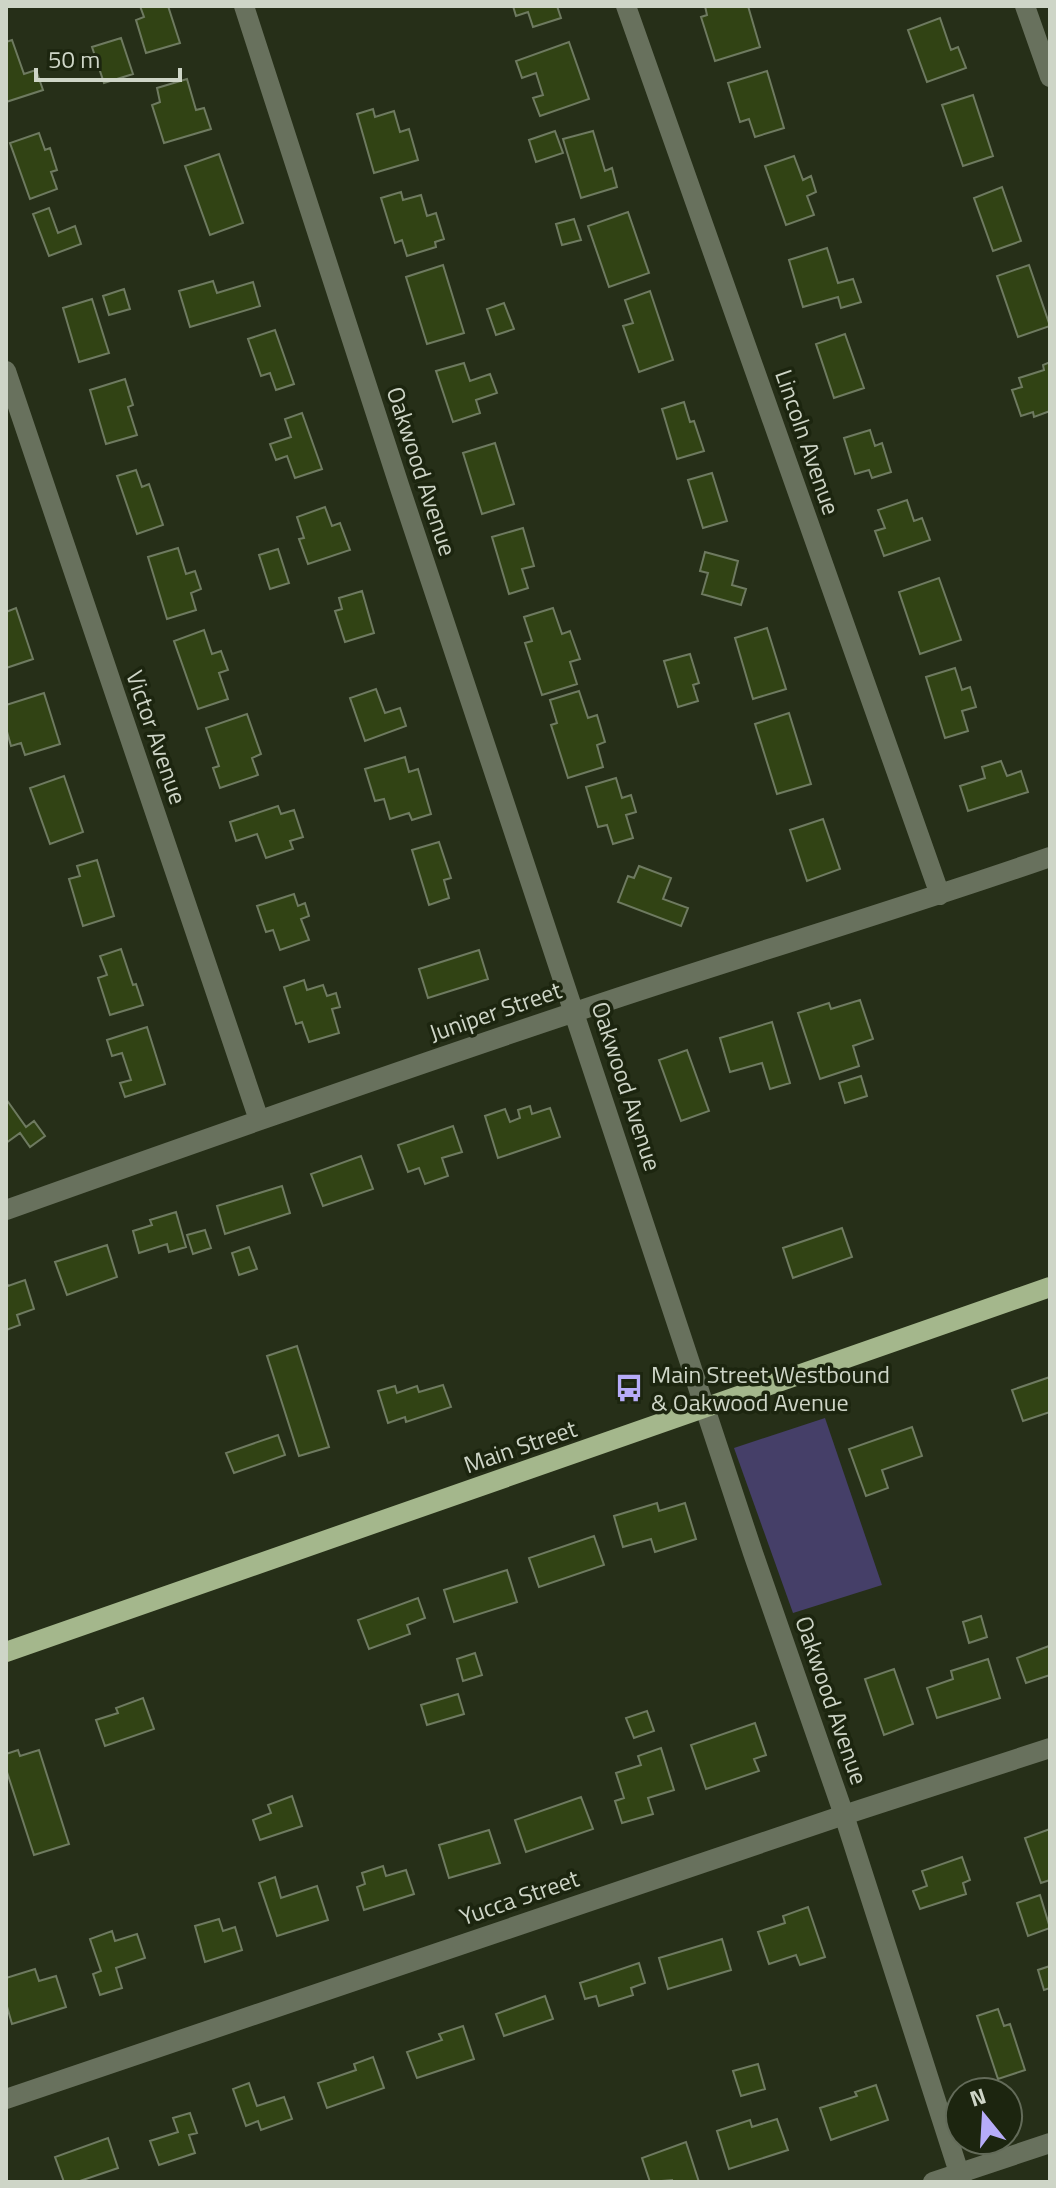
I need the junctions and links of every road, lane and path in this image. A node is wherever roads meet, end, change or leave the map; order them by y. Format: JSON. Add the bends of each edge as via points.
{"nodes":[{"id":1,"x":244,"y":6,"type":"edge"},
{"id":2,"x":626,"y":6,"type":"edge"},
{"id":3,"x":1025,"y":6,"type":"edge"},
{"id":4,"x":1050,"y":77,"type":"edge"},
{"id":5,"x":6,"y":371,"type":"edge"},
{"id":6,"x":1050,"y":857,"type":"edge"},
{"id":7,"x":940,"y":895,"type":"junction"},
{"id":8,"x":575,"y":1012,"type":"junction"},
{"id":9,"x":259,"y":1120,"type":"junction"},
{"id":10,"x":6,"y":1210,"type":"edge"},
{"id":11,"x":1050,"y":1287,"type":"edge"},
{"id":12,"x":705,"y":1409,"type":"junction"},
{"id":13,"x":6,"y":1652,"type":"edge"},
{"id":14,"x":1050,"y":1748,"type":"edge"},
{"id":15,"x":844,"y":1815,"type":"junction"},
{"id":16,"x":6,"y":2099,"type":"edge"},
{"id":17,"x":1050,"y":2143,"type":"edge"},
{"id":18,"x":961,"y":2178,"type":"edge"},
{"id":19,"x":933,"y":2182,"type":"edge"}],
"edges":[{"from":1,"to":8,"type":"street","name":"Oakwood Avenue"},
{"from":2,"to":7,"type":"street","name":"Lincoln Avenue"},
{"from":3,"to":4,"type":"street"},
{"from":5,"to":9,"type":"street","name":"Victor Avenue"},
{"from":6,"to":7,"type":"street","name":"Juniper Street"},
{"from":7,"to":8,"type":"street","name":"Juniper Street"},
{"from":8,"to":9,"type":"street","name":"Juniper Street"},
{"from":8,"to":12,"type":"street","name":"Oakwood Avenue"},
{"from":9,"to":10,"type":"street","name":"Juniper Street"},
{"from":11,"to":12,"type":"main road","name":"Main Street"},
{"from":12,"to":13,"type":"main road","name":"Main Street"},
{"from":12,"to":15,"type":"street","name":"Oakwood Avenue"},
{"from":14,"to":15,"type":"street","name":"Yucca Street"},
{"from":15,"to":16,"type":"street","name":"Yucca Street"},
{"from":15,"to":18,"type":"street","name":"Oakwood Avenue"},
{"from":17,"to":18,"type":"street"},
{"from":18,"to":19,"type":"street"}]}
